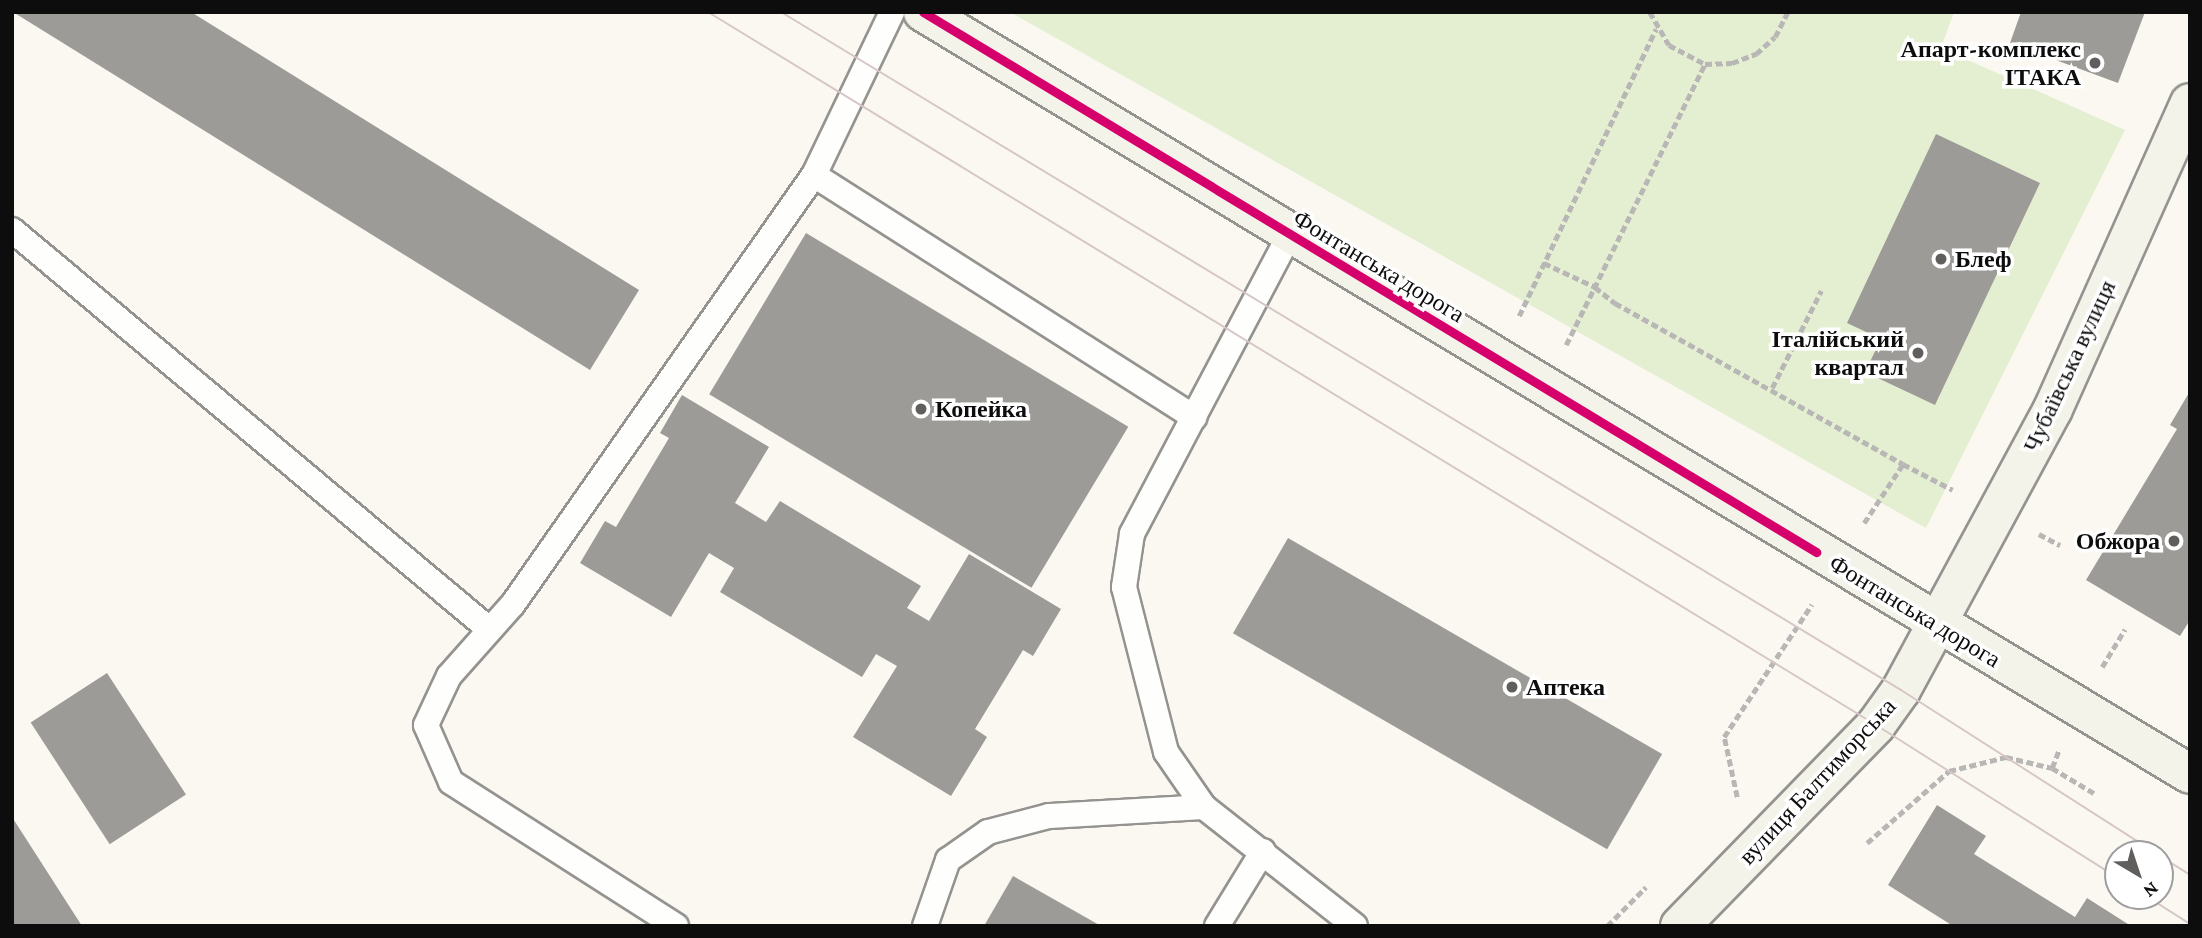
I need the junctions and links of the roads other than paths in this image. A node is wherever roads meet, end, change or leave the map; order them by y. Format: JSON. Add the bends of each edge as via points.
{"nodes":[{"id":1,"x":892,"y":12,"type":"edge"},
{"id":2,"x":923,"y":12,"type":"edge"},
{"id":3,"x":2190,"y":103,"type":"edge"},
{"id":4,"x":814,"y":175,"type":"junction"},
{"id":5,"x":12,"y":230,"type":"edge"},
{"id":6,"x":1290,"y":234,"type":"junction"},
{"id":7,"x":1194,"y":417,"type":"junction"},
{"id":8,"x":1936,"y":624,"type":"junction"},
{"id":9,"x":490,"y":630,"type":"junction"},
{"id":10,"x":2190,"y":774,"type":"edge"},
{"id":11,"x":1203,"y":807,"type":"junction"},
{"id":12,"x":1263,"y":851,"type":"junction"},
{"id":13,"x":676,"y":926,"type":"edge"},
{"id":14,"x":925,"y":926,"type":"edge"},
{"id":15,"x":1217,"y":926,"type":"edge"},
{"id":16,"x":1355,"y":926,"type":"edge"},
{"id":17,"x":1680,"y":926,"type":"edge"}],
"edges":[{"from":1,"to":4,"type":"lane"},
{"from":2,"to":6,"type":"main road","name":"Фонтанська дорога"},
{"from":3,"to":8,"type":"main road","name":"Чубаївська вулиця","via":[[2053,409]]},
{"from":4,"to":7,"type":"lane"},
{"from":4,"to":9,"type":"lane","via":[[513,604]]},
{"from":5,"to":9,"type":"lane"},
{"from":6,"to":7,"type":"lane"},
{"from":6,"to":8,"type":"main road","name":"Фонтанська дорога"},
{"from":7,"to":11,"type":"lane","via":[[1132,534],[1124,587],[1166,752]]},
{"from":8,"to":10,"type":"main road","name":"Фонтанська дорога"},
{"from":8,"to":17,"type":"main road","name":"вулиця Балтиморська","via":[[1901,690],[1876,725]]},
{"from":9,"to":13,"type":"lane","via":[[449,676],[426,725],[451,782]]},
{"from":11,"to":12,"type":"lane"},
{"from":11,"to":14,"type":"lane","via":[[1049,816],[988,832],[948,860]]},
{"from":12,"to":15,"type":"lane"},
{"from":12,"to":16,"type":"lane"}]}
